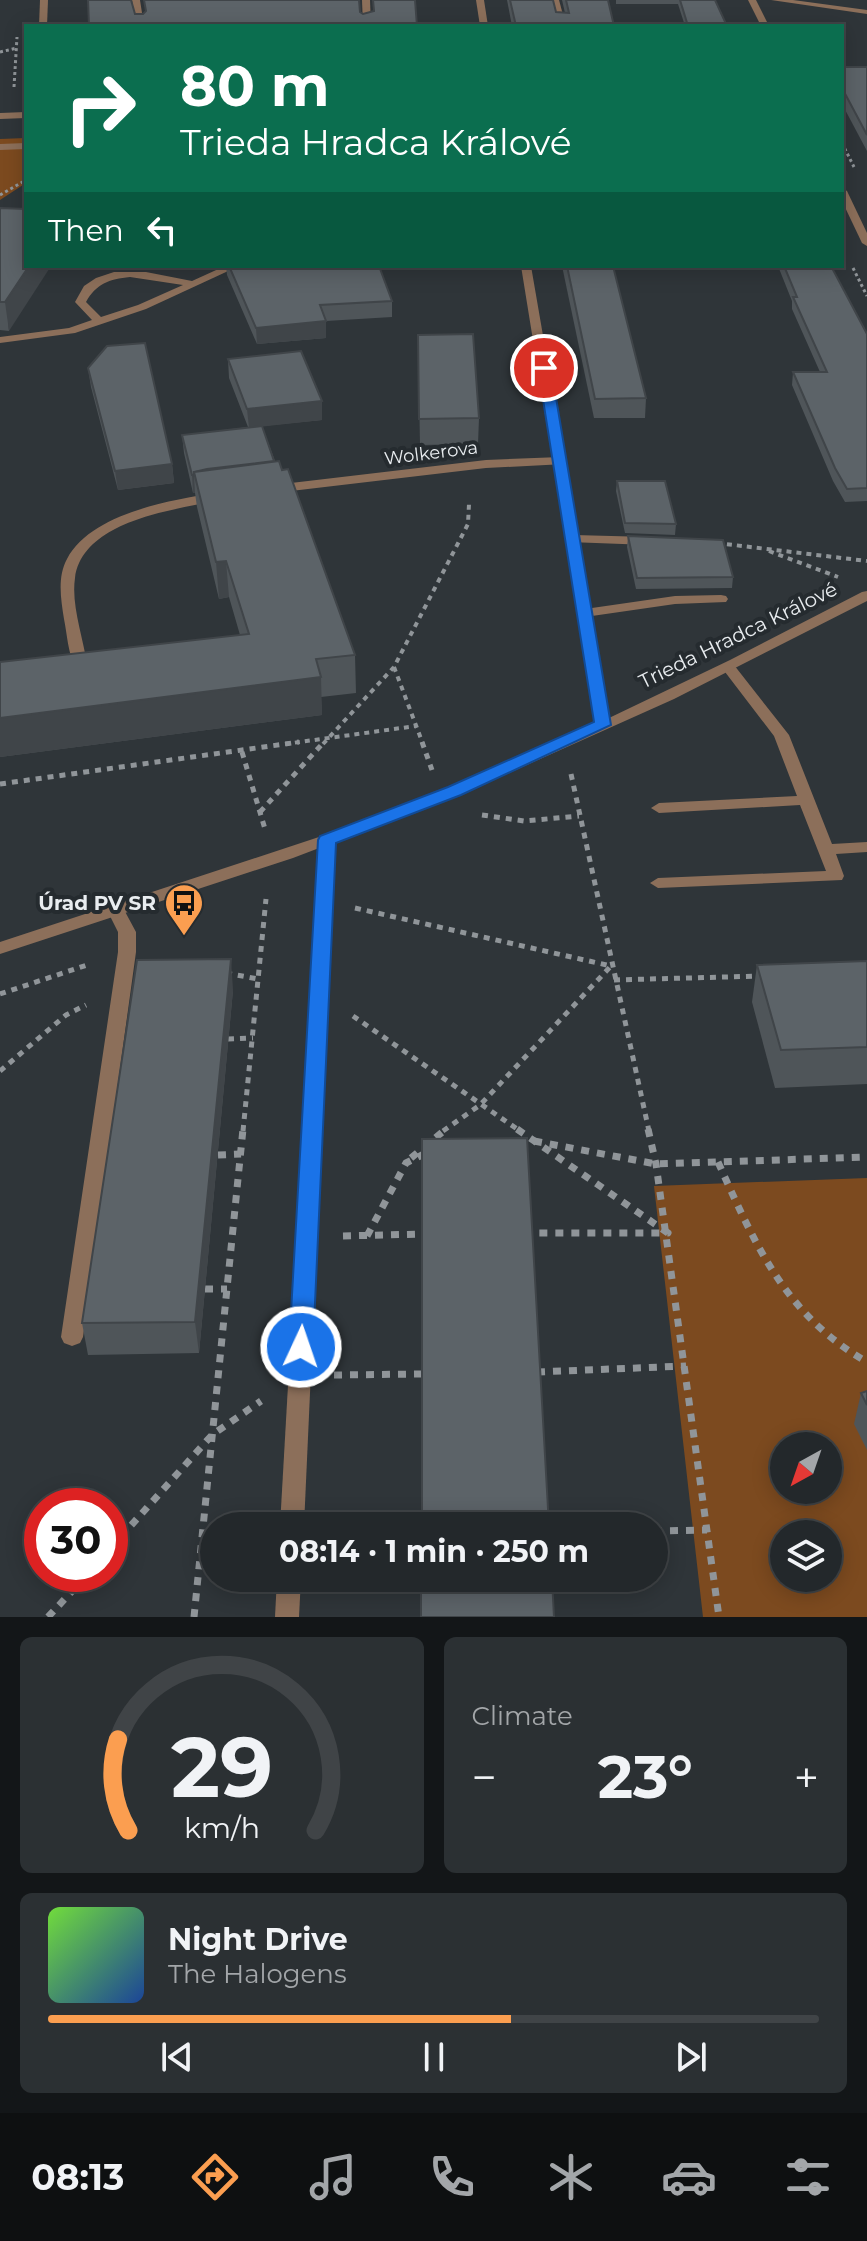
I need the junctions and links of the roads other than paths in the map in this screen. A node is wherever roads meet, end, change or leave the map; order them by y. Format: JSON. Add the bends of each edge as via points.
{"nodes":[{"id":1,"x":44,"y":0,"type":"edge"},
{"id":2,"x":136,"y":0,"type":"edge"},
{"id":3,"x":366,"y":0,"type":"edge"},
{"id":4,"x":480,"y":0,"type":"edge"},
{"id":5,"x":555,"y":0,"type":"edge"},
{"id":6,"x":752,"y":0,"type":"edge"},
{"id":7,"x":775,"y":0,"type":"edge"},
{"id":8,"x":867,"y":12,"type":"edge"},
{"id":9,"x":43,"y":24,"type":"edge"},
{"id":10,"x":140,"y":24,"type":"edge"},
{"id":11,"x":367,"y":24,"type":"edge"},
{"id":12,"x":484,"y":24,"type":"edge"},
{"id":13,"x":561,"y":24,"type":"edge"},
{"id":14,"x":764,"y":24,"type":"edge"},
{"id":15,"x":24,"y":115,"type":"edge"},
{"id":16,"x":0,"y":116,"type":"edge"},
{"id":17,"x":24,"y":146,"type":"edge"},
{"id":18,"x":0,"y":147,"type":"edge"},
{"id":19,"x":844,"y":195,"type":"edge"},
{"id":20,"x":867,"y":243,"type":"edge"},
{"id":21,"x":229,"y":268,"type":"edge"},
{"id":22,"x":526,"y":268,"type":"edge"},
{"id":23,"x":192,"y":284,"type":"junction"},
{"id":24,"x":99,"y":321,"type":"junction"},
{"id":25,"x":0,"y":340,"type":"edge"},
{"id":26,"x":561,"y":461,"type":"junction"},
{"id":27,"x":263,"y":491,"type":"edge"},
{"id":28,"x":223,"y":496,"type":"edge"},
{"id":29,"x":574,"y":539,"type":"junction"},
{"id":30,"x":712,"y":543,"type":"edge"},
{"id":31,"x":867,"y":595,"type":"edge"},
{"id":32,"x":721,"y":599,"type":"dead end"},
{"id":33,"x":585,"y":613,"type":"junction"},
{"id":34,"x":80,"y":664,"type":"edge"},
{"id":35,"x":729,"y":668,"type":"junction"},
{"id":36,"x":603,"y":725,"type":"junction"},
{"id":37,"x":807,"y":800,"type":"junction"},
{"id":38,"x":659,"y":808,"type":"dead end"},
{"id":39,"x":327,"y":840,"type":"junction"},
{"id":40,"x":867,"y":847,"type":"edge"},
{"id":41,"x":826,"y":849,"type":"junction"},
{"id":42,"x":658,"y":883,"type":"dead end"},
{"id":43,"x":116,"y":910,"type":"junction"},
{"id":44,"x":0,"y":948,"type":"edge"},
{"id":45,"x":72,"y":1337,"type":"dead end"},
{"id":46,"x":293,"y":1512,"type":"edge"},
{"id":47,"x":288,"y":1592,"type":"edge"},
{"id":48,"x":287,"y":1617,"type":"edge"}],
"edges":[{"from":1,"to":9,"type":"street"},
{"from":2,"to":10,"type":"street"},
{"from":3,"to":11,"type":"street"},
{"from":4,"to":12,"type":"street"},
{"from":5,"to":13,"type":"street"},
{"from":6,"to":14,"type":"street"},
{"from":7,"to":8,"type":"street"},
{"from":15,"to":16,"type":"street"},
{"from":17,"to":18,"type":"street"},
{"from":19,"to":20,"type":"street"},
{"from":21,"to":23,"type":"street"},
{"from":22,"to":26,"type":"street"},
{"from":23,"to":24,"type":"street"},
{"from":23,"to":24,"type":"street","via":[[135,274],[96,281],[80,302]]},
{"from":24,"to":25,"type":"street","via":[[71,331]]},
{"from":26,"to":27,"type":"street","name":"Wolkerova","via":[[486,464]]},
{"from":26,"to":29,"type":"street"},
{"from":28,"to":34,"type":"street","via":[[157,508],[113,524],[80,549],[67,576]]},
{"from":29,"to":30,"type":"street"},
{"from":29,"to":33,"type":"street"},
{"from":31,"to":35,"type":"street","name":"Trieda Hradca Králové"},
{"from":32,"to":33,"type":"street"},
{"from":33,"to":36,"type":"street"},
{"from":35,"to":36,"type":"street","name":"Trieda Hradca Králové"},
{"from":35,"to":37,"type":"street","via":[[781,735]]},
{"from":36,"to":39,"type":"street","name":"Trieda Hradca Králové"},
{"from":37,"to":38,"type":"street"},
{"from":37,"to":41,"type":"street"},
{"from":39,"to":43,"type":"street","name":"Trieda Hradca Králové"},
{"from":39,"to":46,"type":"street"},
{"from":40,"to":41,"type":"street"},
{"from":41,"to":42,"type":"street","via":[[836,876]]},
{"from":43,"to":44,"type":"street","name":"Trieda Hradca Králové"},
{"from":43,"to":45,"type":"street","via":[[127,932],[127,952]]},
{"from":47,"to":48,"type":"street"}]}
